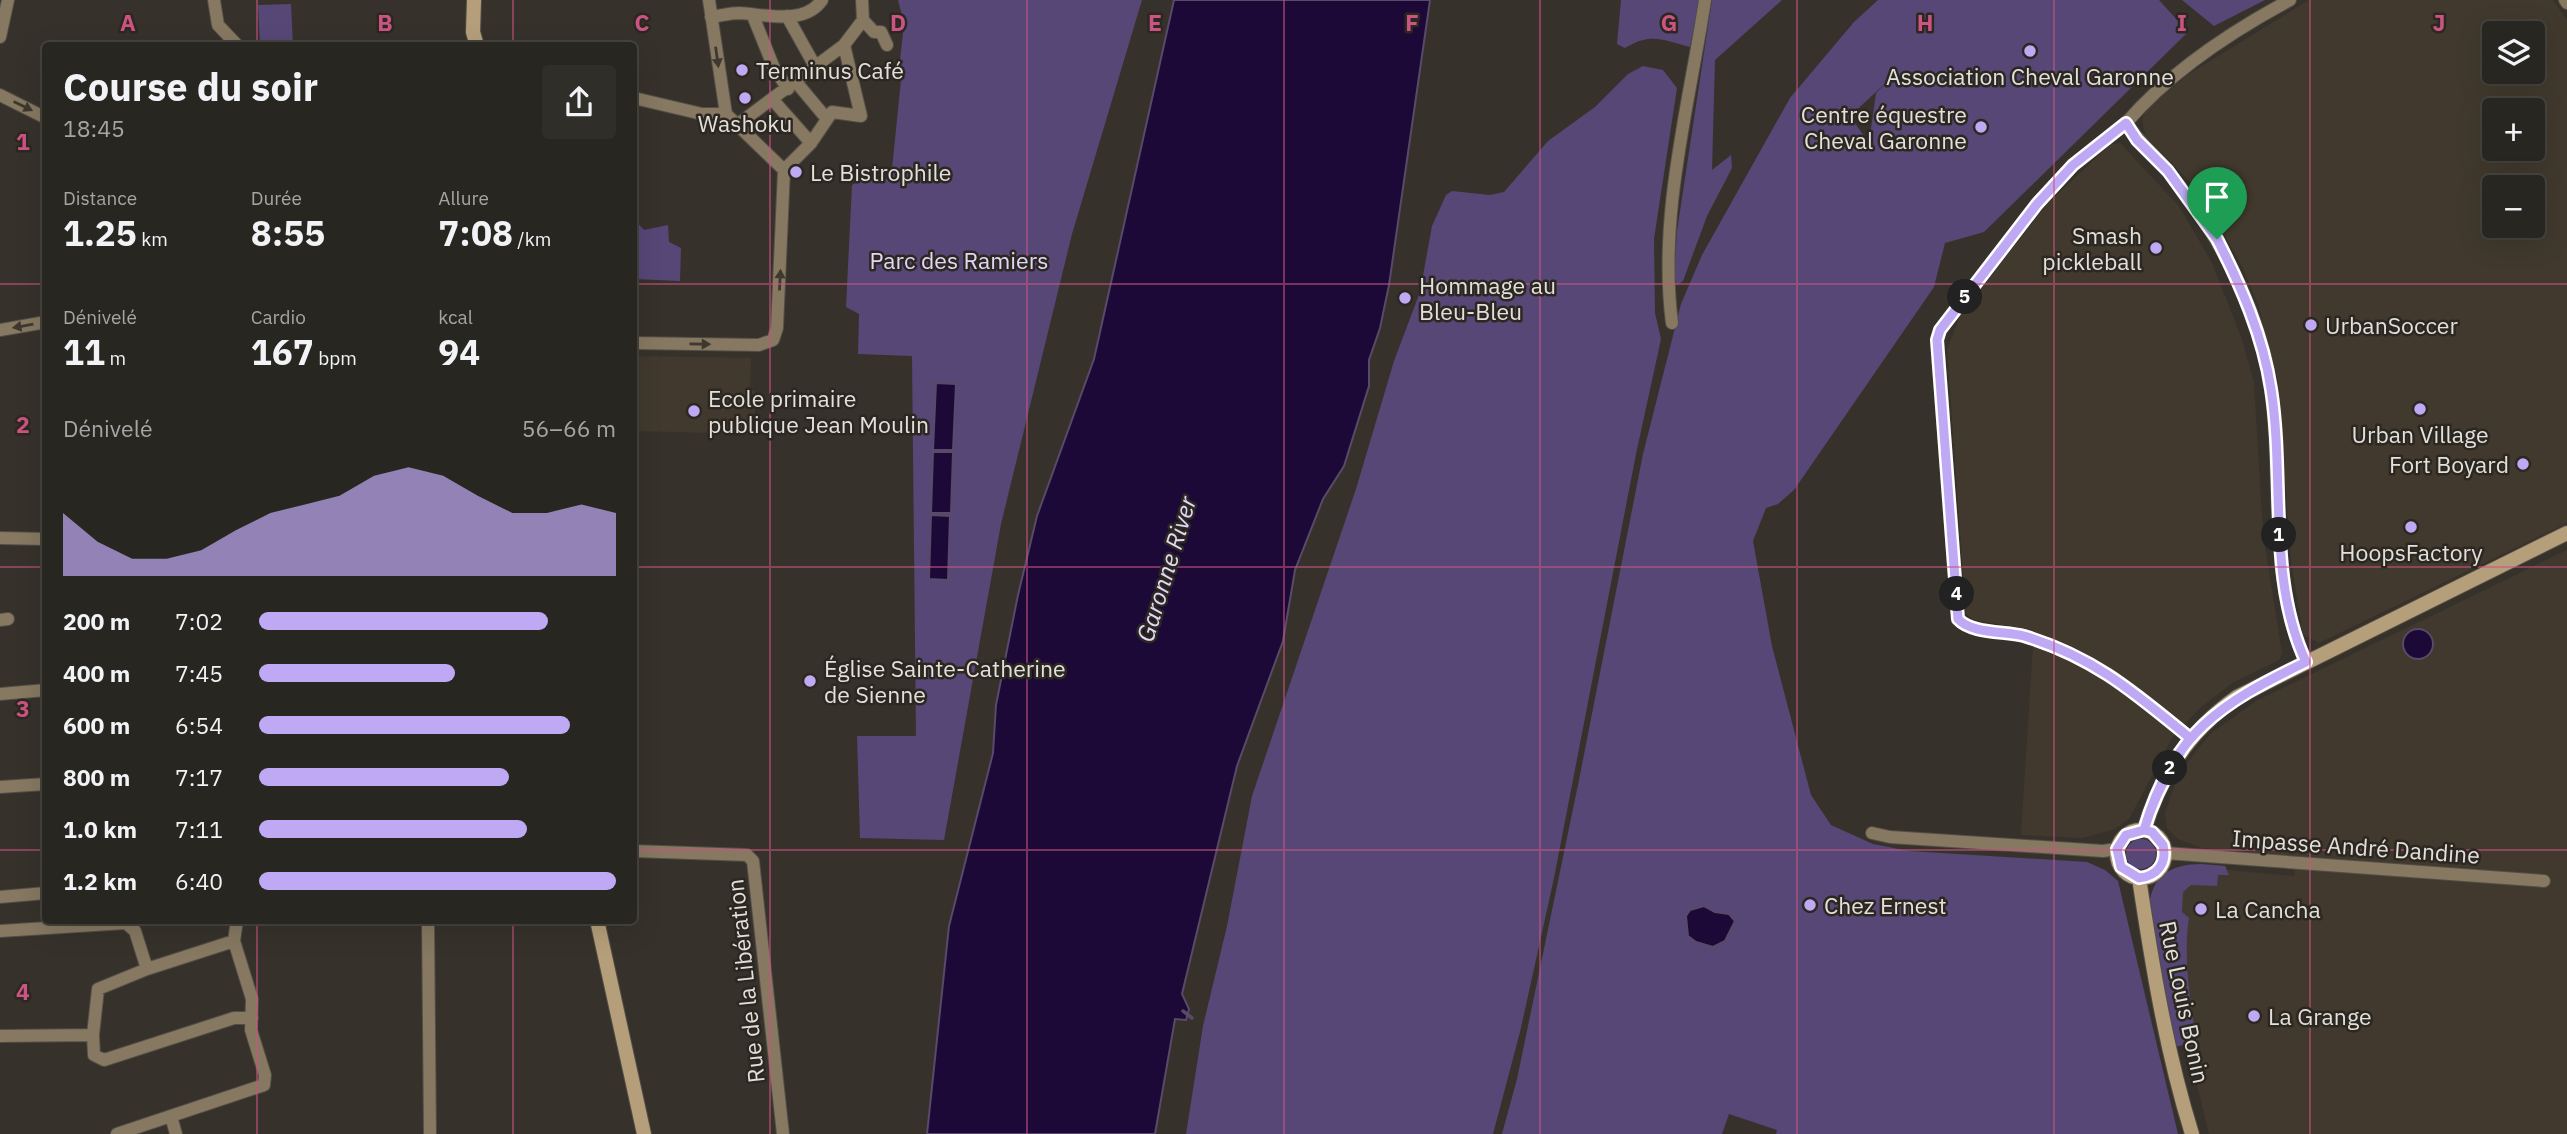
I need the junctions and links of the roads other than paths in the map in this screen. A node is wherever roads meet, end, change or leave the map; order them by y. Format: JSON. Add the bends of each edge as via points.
{"nodes":[{"id":1,"x":8,"y":0,"type":"edge"},
{"id":2,"x":215,"y":0,"type":"edge"},
{"id":3,"x":474,"y":0,"type":"edge"},
{"id":4,"x":709,"y":0,"type":"edge"},
{"id":5,"x":822,"y":0,"type":"edge"},
{"id":6,"x":862,"y":0,"type":"edge"},
{"id":7,"x":1706,"y":0,"type":"edge"},
{"id":8,"x":2290,"y":0,"type":"edge"},
{"id":9,"x":753,"y":16,"type":"junction"},
{"id":10,"x":787,"y":16,"type":"junction"},
{"id":11,"x":711,"y":17,"type":"junction"},
{"id":12,"x":863,"y":20,"type":"junction"},
{"id":13,"x":0,"y":37,"type":"edge"},
{"id":14,"x":234,"y":42,"type":"edge"},
{"id":15,"x":476,"y":42,"type":"edge"},
{"id":16,"x":844,"y":45,"type":"junction"},
{"id":17,"x":887,"y":45,"type":"dead end"},
{"id":18,"x":816,"y":68,"type":"junction"},
{"id":19,"x":792,"y":85,"type":"junction"},
{"id":20,"x":0,"y":95,"type":"edge"},
{"id":21,"x":637,"y":99,"type":"edge"},
{"id":22,"x":772,"y":99,"type":"junction"},
{"id":23,"x":726,"y":114,"type":"junction"},
{"id":24,"x":42,"y":116,"type":"edge"},
{"id":25,"x":827,"y":119,"type":"junction"},
{"id":26,"x":2126,"y":123,"type":"junction"},
{"id":27,"x":737,"y":125,"type":"junction"},
{"id":28,"x":811,"y":143,"type":"junction"},
{"id":29,"x":784,"y":170,"type":"junction"},
{"id":30,"x":42,"y":323,"type":"edge"},
{"id":31,"x":1672,"y":323,"type":"dead end"},
{"id":32,"x":0,"y":330,"type":"edge"},
{"id":33,"x":637,"y":343,"type":"edge"},
{"id":34,"x":2567,"y":533,"type":"edge"},
{"id":35,"x":0,"y":538,"type":"edge"},
{"id":36,"x":42,"y":539,"type":"edge"},
{"id":37,"x":2306,"y":662,"type":"junction"},
{"id":38,"x":42,"y":690,"type":"edge"},
{"id":39,"x":0,"y":694,"type":"edge"},
{"id":40,"x":2190,"y":738,"type":"junction"},
{"id":41,"x":42,"y":784,"type":"edge"},
{"id":42,"x":0,"y":787,"type":"edge"},
{"id":43,"x":2144,"y":830,"type":"junction"},
{"id":44,"x":1872,"y":833,"type":"dead end"},
{"id":45,"x":2117,"y":849,"type":"junction"},
{"id":46,"x":637,"y":850,"type":"edge"},
{"id":47,"x":2165,"y":853,"type":"junction"},
{"id":48,"x":2139,"y":878,"type":"junction"},
{"id":49,"x":2544,"y":881,"type":"dead end"},
{"id":50,"x":42,"y":893,"type":"edge"},
{"id":51,"x":0,"y":897,"type":"edge"},
{"id":52,"x":110,"y":924,"type":"edge"},
{"id":53,"x":127,"y":924,"type":"edge"},
{"id":54,"x":236,"y":924,"type":"edge"},
{"id":55,"x":428,"y":924,"type":"edge"},
{"id":56,"x":598,"y":924,"type":"edge"},
{"id":57,"x":0,"y":931,"type":"edge"},
{"id":58,"x":234,"y":941,"type":"junction"},
{"id":59,"x":147,"y":970,"type":"junction"},
{"id":60,"x":252,"y":1018,"type":"junction"},
{"id":61,"x":93,"y":1035,"type":"junction"},
{"id":62,"x":0,"y":1037,"type":"edge"},
{"id":63,"x":171,"y":1116,"type":"junction"},
{"id":64,"x":117,"y":1134,"type":"edge"},
{"id":65,"x":176,"y":1134,"type":"edge"},
{"id":66,"x":430,"y":1134,"type":"edge"},
{"id":67,"x":644,"y":1134,"type":"edge"},
{"id":68,"x":783,"y":1134,"type":"edge"},
{"id":69,"x":2192,"y":1134,"type":"edge"}],
"edges":[{"from":1,"to":13,"type":"street"},
{"from":2,"to":14,"type":"street","via":[[218,25]]},
{"from":3,"to":15,"type":"street"},
{"from":4,"to":11,"type":"street"},
{"from":5,"to":10,"type":"street","via":[[805,13]]},
{"from":6,"to":12,"type":"street"},
{"from":7,"to":31,"type":"street","via":[[1669,231],[1667,287]]},
{"from":8,"to":26,"type":"street","via":[[2180,72]]},
{"from":9,"to":10,"type":"street"},
{"from":9,"to":11,"type":"street"},
{"from":9,"to":19,"type":"street","via":[[774,68]]},
{"from":10,"to":18,"type":"street"},
{"from":11,"to":23,"type":"street","one_way":true},
{"from":12,"to":16,"type":"street"},
{"from":12,"to":17,"type":"street","via":[[874,32],[881,32]]},
{"from":16,"to":18,"type":"street"},
{"from":16,"to":25,"type":"street","via":[[861,116],[838,111]]},
{"from":18,"to":19,"type":"street"},
{"from":19,"to":22,"type":"street"},
{"from":19,"to":25,"type":"street"},
{"from":20,"to":24,"type":"street","one_way":true},
{"from":21,"to":23,"type":"street","via":[[702,114]]},
{"from":22,"to":27,"type":"street"},
{"from":22,"to":28,"type":"street"},
{"from":23,"to":27,"type":"street"},
{"from":25,"to":28,"type":"street"},
{"from":26,"to":37,"type":"street","via":[[2193,202],[2217,239],[2248,305],[2271,388],[2276,515],[2292,619]]},
{"from":26,"to":40,"type":"street","via":[[2073,165],[2037,204],[1940,330],[1937,340],[1958,619],[1965,626],[2020,635],[2078,656],[2127,686]]},
{"from":27,"to":29,"type":"street"},
{"from":28,"to":29,"type":"street"},
{"from":33,"to":29,"type":"street","one_way":true,"via":[[759,345],[773,340]]},
{"from":30,"to":32,"type":"street","one_way":true},
{"from":34,"to":37,"type":"street"},
{"from":35,"to":36,"type":"street"},
{"from":37,"to":40,"type":"street","via":[[2237,697]]},
{"from":38,"to":39,"type":"street"},
{"from":40,"to":43,"type":"street","via":[[2160,783]]},
{"from":41,"to":42,"type":"street"},
{"from":43,"to":45,"type":"street","via":[[2126,835]]},
{"from":43,"to":47,"type":"street","via":[[2158,838]]},
{"from":44,"to":45,"type":"street"},
{"from":45,"to":48,"type":"street","via":[[2121,867]]},
{"from":46,"to":68,"type":"street","name":"Rue de la Libération","via":[[747,855],[753,861]]},
{"from":47,"to":48,"type":"street","via":[[2159,870]]},
{"from":47,"to":49,"type":"street","name":"Impasse André Dandine"},
{"from":48,"to":69,"type":"street","name":"Rue Louis Bonin","via":[[2145,931]]},
{"from":50,"to":51,"type":"street"},
{"from":52,"to":57,"type":"street"},
{"from":53,"to":59,"type":"street","via":[[135,931]]},
{"from":54,"to":58,"type":"street"},
{"from":55,"to":66,"type":"street"},
{"from":56,"to":67,"type":"street"},
{"from":58,"to":59,"type":"street"},
{"from":58,"to":60,"type":"street","via":[[252,999]]},
{"from":59,"to":61,"type":"street","via":[[98,989]]},
{"from":60,"to":61,"type":"street","via":[[234,1018],[104,1060],[94,1055]]},
{"from":60,"to":63,"type":"street","via":[[264,1085]]},
{"from":61,"to":62,"type":"street"},
{"from":63,"to":64,"type":"street"},
{"from":63,"to":65,"type":"street"}]}
